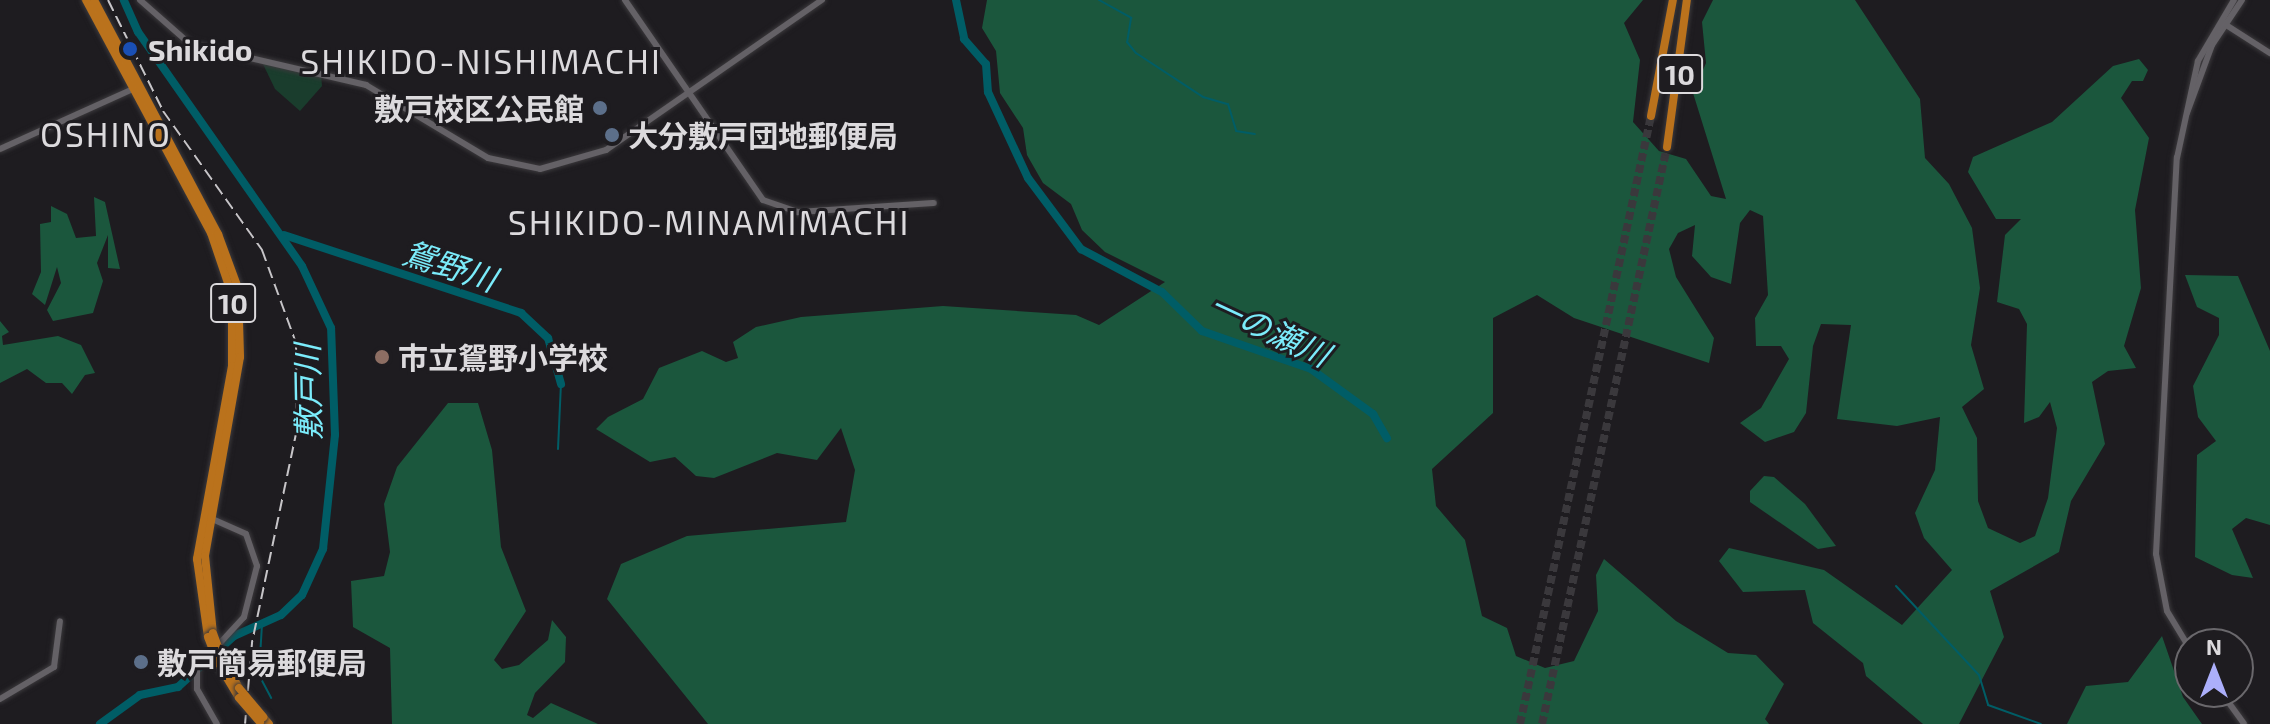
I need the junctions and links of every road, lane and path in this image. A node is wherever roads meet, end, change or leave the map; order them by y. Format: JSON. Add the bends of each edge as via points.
{"nodes":[{"id":1,"x":86,"y":0,"type":"edge"},
{"id":2,"x":94,"y":0,"type":"edge"},
{"id":3,"x":140,"y":0,"type":"edge"},
{"id":4,"x":625,"y":0,"type":"edge"},
{"id":5,"x":822,"y":0,"type":"edge"},
{"id":6,"x":1673,"y":0,"type":"edge"},
{"id":7,"x":1687,"y":0,"type":"edge"},
{"id":8,"x":2234,"y":0,"type":"edge"},
{"id":9,"x":2242,"y":0,"type":"edge"},
{"id":10,"x":2224,"y":23,"type":"junction"},
{"id":11,"x":2270,"y":53,"type":"edge"},
{"id":12,"x":137,"y":87,"type":"junction"},
{"id":13,"x":689,"y":95,"type":"junction"},
{"id":14,"x":1651,"y":116,"type":"tunnel mouth"},
{"id":15,"x":1667,"y":147,"type":"tunnel mouth"},
{"id":16,"x":0,"y":149,"type":"edge"},
{"id":17,"x":934,"y":203,"type":"dead end"},
{"id":18,"x":206,"y":518,"type":"junction"},
{"id":19,"x":60,"y":621,"type":"dead end"},
{"id":20,"x":2177,"y":628,"type":"edge"},
{"id":21,"x":221,"y":662,"type":"junction"},
{"id":22,"x":0,"y":699,"type":"edge"},
{"id":23,"x":263,"y":722,"type":"edge"},
{"id":24,"x":217,"y":724,"type":"edge"}],
"edges":[{"from":1,"to":12,"type":"highway","number":"10"},
{"from":2,"to":12,"type":"highway","number":"10"},
{"from":3,"to":13,"type":"street","via":[[190,44],[366,85],[481,154],[511,166],[580,162]]},
{"from":4,"to":13,"type":"street"},
{"from":5,"to":13,"type":"street"},
{"from":6,"to":14,"type":"highway","number":"10"},
{"from":7,"to":15,"type":"highway","number":"10"},
{"from":8,"to":10,"type":"street"},
{"from":9,"to":10,"type":"street"},
{"from":10,"to":11,"type":"street"},
{"from":10,"to":20,"type":"street","via":[[2182,128],[2156,554],[2167,611]]},
{"from":12,"to":16,"type":"street"},
{"from":12,"to":18,"type":"highway","number":"10","via":[[211,233],[232,295],[230,381]]},
{"from":13,"to":17,"type":"street","via":[[751,189],[774,207],[798,212]]},
{"from":18,"to":21,"type":"highway","number":"10","bridge":true,"via":[[210,635]]},
{"from":18,"to":24,"type":"street","via":[[246,534],[256,551],[257,572],[244,617],[197,668]]},
{"from":19,"to":22,"type":"street","via":[[54,667]]},
{"from":21,"to":23,"type":"highway","number":"10","bridge":true},
{"from":21,"to":23,"type":"highway","number":"10","bridge":true,"via":[[239,698]]}]}
